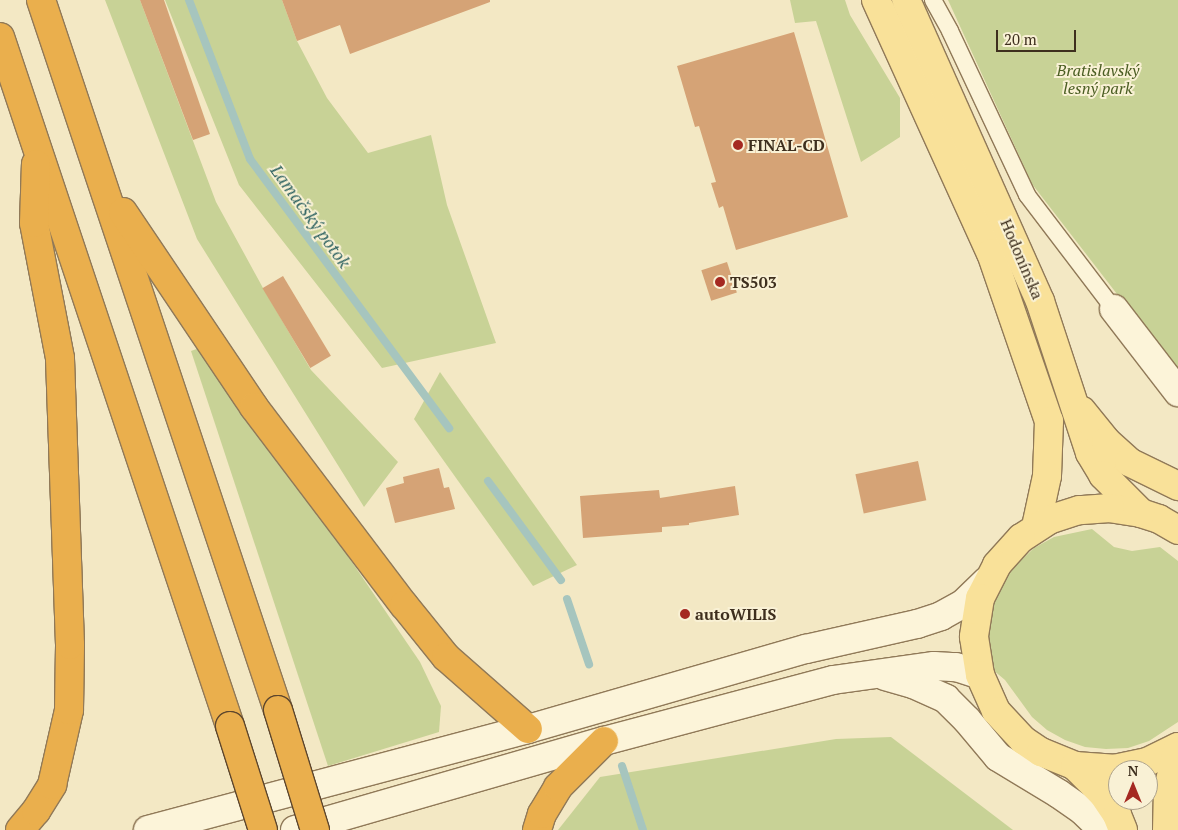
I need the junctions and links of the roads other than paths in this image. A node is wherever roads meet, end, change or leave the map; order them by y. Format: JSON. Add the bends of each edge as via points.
{"nodes":[{"id":1,"x":41,"y":0,"type":"edge"},
{"id":2,"x":876,"y":0,"type":"edge"},
{"id":3,"x":906,"y":0,"type":"edge"},
{"id":4,"x":933,"y":0,"type":"edge"},
{"id":5,"x":0,"y":37,"type":"edge"},
{"id":6,"x":36,"y":143,"type":"junction"},
{"id":7,"x":104,"y":183,"type":"junction"},
{"id":8,"x":1114,"y":309,"type":"joint"},
{"id":9,"x":1178,"y":392,"type":"edge"},
{"id":10,"x":1072,"y":398,"type":"junction"},
{"id":11,"x":1178,"y":486,"type":"edge"},
{"id":12,"x":1141,"y":513,"type":"junction"},
{"id":13,"x":1036,"y":527,"type":"junction"},
{"id":14,"x":1178,"y":530,"type":"edge"},
{"id":15,"x":987,"y":581,"type":"junction"},
{"id":16,"x":876,"y":673,"type":"junction"},
{"id":17,"x":980,"y":676,"type":"junction"},
{"id":18,"x":528,"y":729,"type":"junction"},
{"id":19,"x":604,"y":741,"type":"junction"},
{"id":20,"x":1178,"y":747,"type":"edge"},
{"id":21,"x":1075,"y":766,"type":"junction"},
{"id":22,"x":20,"y":830,"type":"edge"},
{"id":23,"x":148,"y":830,"type":"edge"},
{"id":24,"x":263,"y":830,"type":"edge"},
{"id":25,"x":295,"y":830,"type":"edge"},
{"id":26,"x":315,"y":830,"type":"edge"},
{"id":27,"x":537,"y":830,"type":"edge"},
{"id":28,"x":1103,"y":830,"type":"edge"},
{"id":29,"x":1123,"y":830,"type":"edge"},
{"id":30,"x":1167,"y":830,"type":"edge"}],
"edges":[{"from":1,"to":7,"type":"highway"},
{"from":2,"to":13,"type":"main road","name":"Hodonínska","via":[[991,254],[1049,421],[1047,476]]},
{"from":3,"to":10,"type":"main road","name":"Hodonínska","via":[[1040,301]]},
{"from":4,"to":8,"type":"lane","via":[[1027,195]]},
{"from":5,"to":6,"type":"highway"},
{"from":6,"to":22,"type":"highway","via":[[34,223],[60,358],[69,701],[52,785],[36,812]]},
{"from":6,"to":24,"type":"highway","bridge":true},
{"from":7,"to":18,"type":"highway","via":[[254,406],[404,605],[446,657]]},
{"from":7,"to":26,"type":"highway","bridge":true},
{"from":8,"to":9,"type":"main road"},
{"from":10,"to":11,"type":"main road","via":[[1106,440],[1130,462]]},
{"from":10,"to":12,"type":"main road","name":"Hodonínska","via":[[1090,453],[1104,474]]},
{"from":12,"to":13,"type":"main road","name":"Hodonínska","via":[[1094,508],[1064,514]]},
{"from":12,"to":14,"type":"main road","name":"Hodonínska"},
{"from":13,"to":15,"type":"main road","name":"Hodonínska","via":[[1008,551]]},
{"from":15,"to":17,"type":"main road","name":"Hodonínska","via":[[980,598],[974,637]]},
{"from":15,"to":18,"type":"main road","via":[[963,604],[933,619],[806,650]]},
{"from":16,"to":17,"type":"main road","via":[[934,666],[956,667]]},
{"from":16,"to":19,"type":"main road","via":[[833,680]]},
{"from":16,"to":28,"type":"main road","via":[[913,684],[946,699],[998,757],[1059,794]]},
{"from":17,"to":21,"type":"main road","name":"Hodonínska","via":[[991,702],[1008,726],[1041,752]]},
{"from":18,"to":23,"type":"main road"},
{"from":19,"to":25,"type":"main road"},
{"from":19,"to":27,"type":"highway","via":[[558,787],[542,814]]},
{"from":20,"to":21,"type":"main road","name":"Hodonínska","via":[[1163,756],[1131,766]]},
{"from":20,"to":30,"type":"main road","name":"Hodonínska","via":[[1168,789]]},
{"from":21,"to":29,"type":"main road","name":"Hodonínska","via":[[1103,794]]}]}
